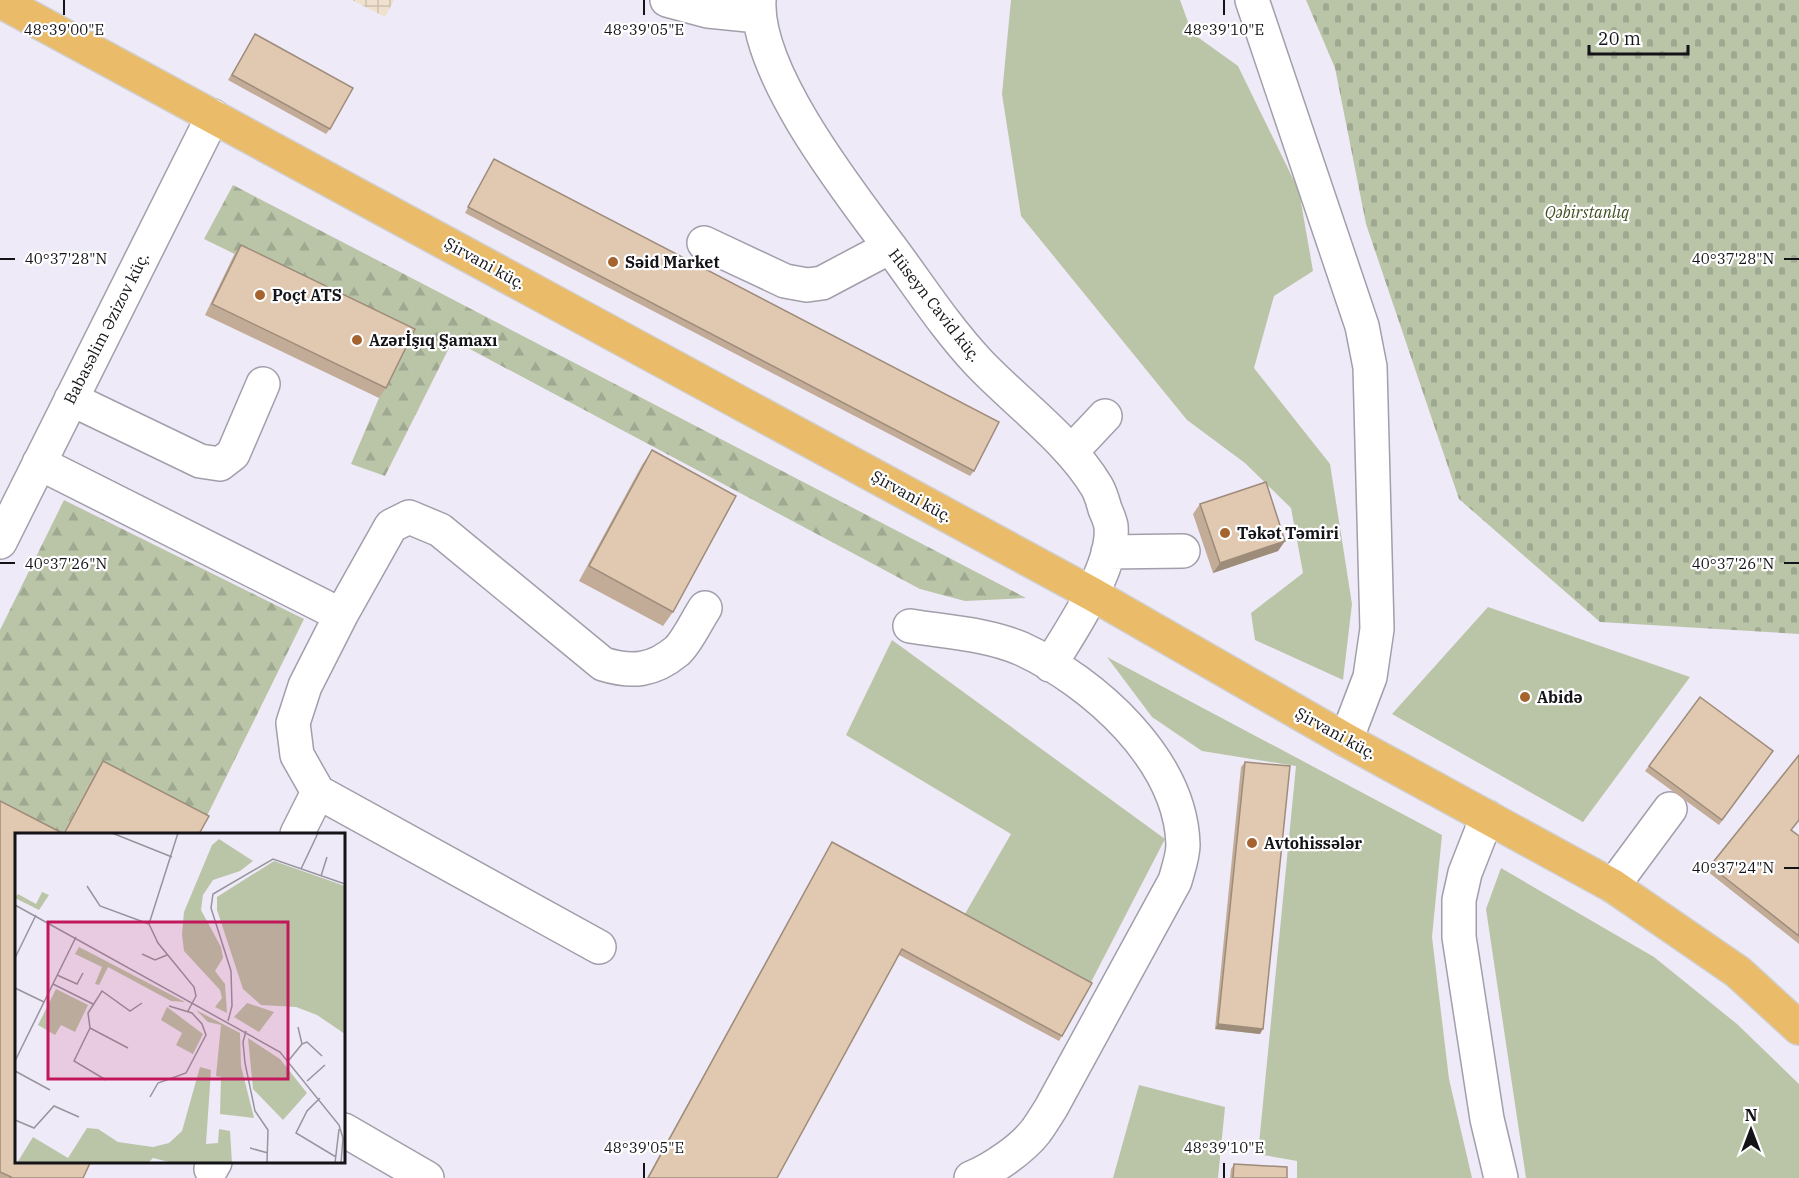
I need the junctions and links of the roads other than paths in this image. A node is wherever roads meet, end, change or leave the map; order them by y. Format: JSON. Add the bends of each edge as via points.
{"nodes":[{"id":1,"x":666,"y":0,"type":"edge"},
{"id":2,"x":1252,"y":0,"type":"edge"},
{"id":3,"x":0,"y":1,"type":"edge"},
{"id":4,"x":758,"y":8,"type":"edge"},
{"id":5,"x":213,"y":116,"type":"junction"},
{"id":6,"x":704,"y":243,"type":"dead end"},
{"id":7,"x":890,"y":247,"type":"junction"},
{"id":8,"x":263,"y":384,"type":"dead end"},
{"id":9,"x":71,"y":399,"type":"junction"},
{"id":10,"x":1105,"y":417,"type":"dead end"},
{"id":11,"x":1071,"y":452,"type":"junction"},
{"id":12,"x":39,"y":462,"type":"junction"},
{"id":13,"x":0,"y":542,"type":"edge"},
{"id":14,"x":1183,"y":551,"type":"dead end"},
{"id":15,"x":1108,"y":552,"type":"junction"},
{"id":16,"x":1092,"y":594,"type":"junction"},
{"id":17,"x":705,"y":608,"type":"dead end"},
{"id":18,"x":340,"y":615,"type":"junction"},
{"id":19,"x":910,"y":626,"type":"dead end"},
{"id":20,"x":1050,"y":665,"type":"junction"},
{"id":21,"x":1346,"y":740,"type":"junction"},
{"id":22,"x":318,"y":792,"type":"junction"},
{"id":23,"x":1670,"y":809,"type":"dead end"},
{"id":24,"x":1487,"y":817,"type":"junction"},
{"id":25,"x":298,"y":833,"type":"edge"},
{"id":26,"x":1613,"y":886,"type":"junction"},
{"id":27,"x":600,"y":946,"type":"dead end"},
{"id":28,"x":1799,"y":1028,"type":"edge"},
{"id":29,"x":345,"y":1131,"type":"edge"},
{"id":30,"x":427,"y":1178,"type":"edge"},
{"id":31,"x":971,"y":1178,"type":"edge"},
{"id":32,"x":1501,"y":1178,"type":"edge"}],
"edges":[{"from":1,"to":4,"type":"street","via":[[708,11]]},
{"from":2,"to":21,"type":"street","via":[[1362,326],[1370,367],[1377,629],[1370,677]]},
{"from":3,"to":5,"type":"main road","name":"Şirvani küç."},
{"from":4,"to":7,"type":"street","name":"Hüseyn Cavid küç.","via":[[767,53],[792,102],[828,162]]},
{"from":5,"to":9,"type":"street","name":"Babasəlim Əzizov küç."},
{"from":5,"to":16,"type":"main road","name":"Şirvani küç."},
{"from":6,"to":7,"type":"street","via":[[785,281],[807,285],[822,283]]},
{"from":7,"to":11,"type":"street","name":"Hüseyn Cavid küç.","via":[[959,340]]},
{"from":8,"to":9,"type":"street","via":[[233,454],[220,464],[200,461]]},
{"from":9,"to":12,"type":"street","name":"Babasəlim Əzizov küç."},
{"from":10,"to":11,"type":"street"},
{"from":11,"to":15,"type":"street","name":"Hüseyn Cavid küç.","via":[[1098,488],[1111,526]]},
{"from":12,"to":13,"type":"street","name":"Babasəlim Əzizov küç."},
{"from":12,"to":18,"type":"street"},
{"from":14,"to":15,"type":"street"},
{"from":15,"to":16,"type":"street","name":"Hüseyn Cavid küç."},
{"from":16,"to":20,"type":"street","name":"Hüseyn Cavid küç."},
{"from":16,"to":21,"type":"main road","name":"Şirvani küç."},
{"from":17,"to":18,"type":"street","via":[[678,650],[659,662],[640,670],[611,667],[440,531],[409,517],[391,526]]},
{"from":18,"to":22,"type":"street","via":[[305,686],[292,723],[297,755]]},
{"from":19,"to":20,"type":"street","via":[[978,636],[1021,649]]},
{"from":20,"to":31,"type":"street","via":[[1079,681],[1117,715],[1156,761],[1178,811],[1183,846],[1175,881],[1045,1116],[1034,1133],[1004,1160]]},
{"from":21,"to":24,"type":"main road","name":"Şirvani küç."},
{"from":22,"to":25,"type":"street"},
{"from":22,"to":27,"type":"street"},
{"from":23,"to":26,"type":"street"},
{"from":24,"to":26,"type":"main road","name":"Şirvani küç."},
{"from":24,"to":32,"type":"street","via":[[1465,873],[1459,900],[1459,937],[1487,1119]]},
{"from":26,"to":28,"type":"main road","name":"Şirvani küç.","via":[[1738,972]]},
{"from":29,"to":30,"type":"street"}]}
